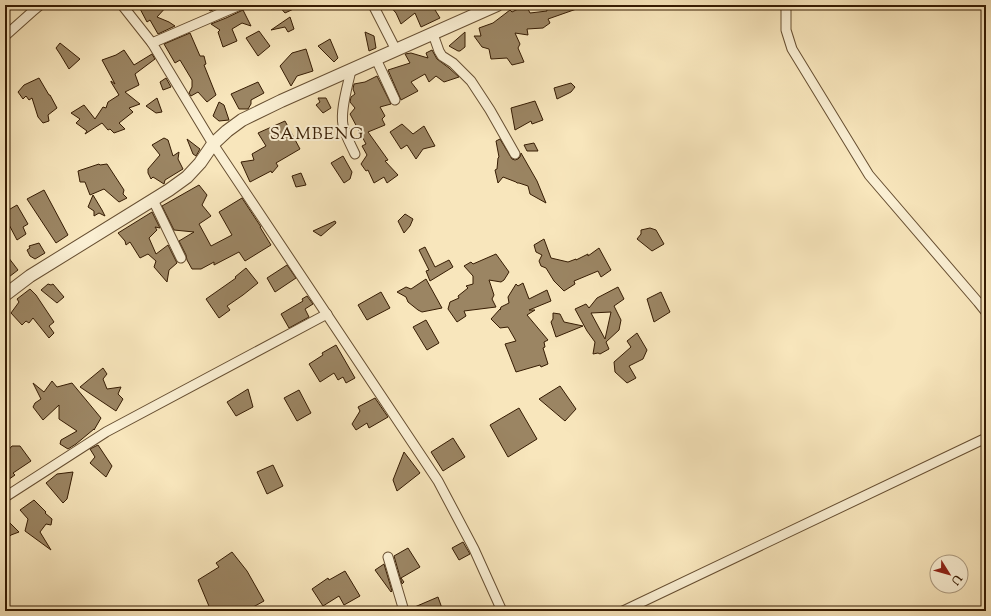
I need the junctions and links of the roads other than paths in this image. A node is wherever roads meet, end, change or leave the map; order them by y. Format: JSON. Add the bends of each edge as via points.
{"nodes":[{"id":1,"x":40,"y":5,"type":"edge"},
{"id":2,"x":122,"y":5,"type":"edge"},
{"id":3,"x":240,"y":5,"type":"edge"},
{"id":4,"x":373,"y":5,"type":"edge"},
{"id":5,"x":496,"y":5,"type":"edge"},
{"id":6,"x":786,"y":5,"type":"edge"},
{"id":7,"x":432,"y":34,"type":"junction"},
{"id":8,"x":5,"y":36,"type":"edge"},
{"id":9,"x":152,"y":43,"type":"junction"},
{"id":10,"x":396,"y":50,"type":"junction"},
{"id":11,"x":376,"y":59,"type":"junction"},
{"id":12,"x":351,"y":70,"type":"junction"},
{"id":13,"x":395,"y":100,"type":"dead end"},
{"id":14,"x":213,"y":144,"type":"junction"},
{"id":15,"x":356,"y":154,"type":"dead end"},
{"id":16,"x":515,"y":154,"type":"dead end"},
{"id":17,"x":153,"y":200,"type":"junction"},
{"id":18,"x":181,"y":258,"type":"dead end"},
{"id":19,"x":5,"y":294,"type":"edge"},
{"id":20,"x":986,"y":312,"type":"edge"},
{"id":21,"x":327,"y":314,"type":"junction"},
{"id":22,"x":986,"y":438,"type":"edge"},
{"id":23,"x":5,"y":497,"type":"edge"},
{"id":24,"x":388,"y":557,"type":"dead end"},
{"id":25,"x":404,"y":611,"type":"edge"},
{"id":26,"x":502,"y":611,"type":"edge"},
{"id":27,"x":623,"y":611,"type":"edge"}],
"edges":[{"from":1,"to":8,"type":"street"},
{"from":2,"to":9,"type":"street"},
{"from":3,"to":9,"type":"street"},
{"from":4,"to":10,"type":"street"},
{"from":5,"to":7,"type":"street"},
{"from":6,"to":20,"type":"street","via":[[786,30],[792,49],[869,174]]},
{"from":7,"to":10,"type":"street"},
{"from":7,"to":16,"type":"street","via":[[442,56],[471,81]]},
{"from":9,"to":14,"type":"street"},
{"from":10,"to":11,"type":"street"},
{"from":11,"to":12,"type":"street"},
{"from":11,"to":13,"type":"street"},
{"from":12,"to":14,"type":"street","via":[[257,112],[227,131]]},
{"from":12,"to":15,"type":"street","via":[[343,124]]},
{"from":14,"to":17,"type":"street","via":[[188,177]]},
{"from":14,"to":21,"type":"street"},
{"from":17,"to":18,"type":"street"},
{"from":17,"to":19,"type":"street"},
{"from":21,"to":23,"type":"street","via":[[106,432]]},
{"from":21,"to":26,"type":"street","via":[[438,481],[474,549]]},
{"from":22,"to":27,"type":"street"},
{"from":24,"to":25,"type":"street"}]}
